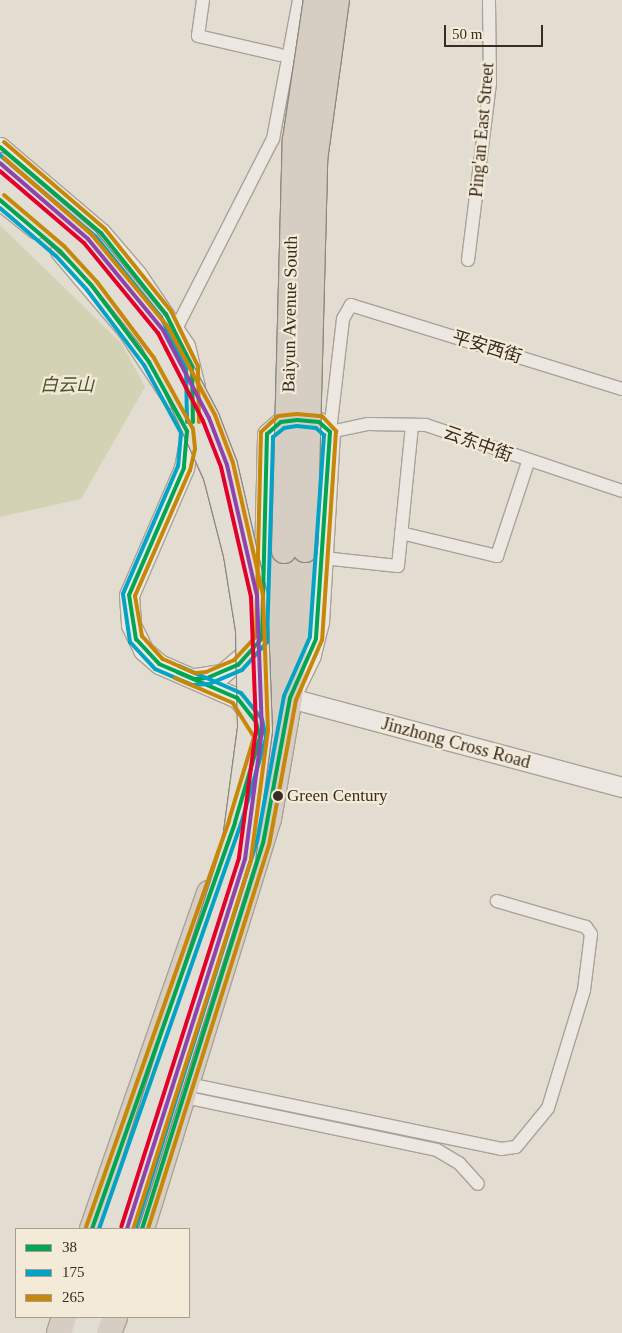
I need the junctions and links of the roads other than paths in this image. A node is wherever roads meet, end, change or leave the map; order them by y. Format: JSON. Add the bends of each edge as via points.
{"nodes":[{"id":1,"x":203,"y":0,"type":"edge"},
{"id":2,"x":300,"y":0,"type":"edge"},
{"id":3,"x":316,"y":0,"type":"edge"},
{"id":4,"x":337,"y":0,"type":"edge"},
{"id":5,"x":488,"y":0,"type":"edge"},
{"id":6,"x":280,"y":55,"type":"dead end"},
{"id":7,"x":0,"y":147,"type":"edge"},
{"id":8,"x":0,"y":163,"type":"edge"},
{"id":9,"x":0,"y":184,"type":"edge"},
{"id":10,"x":0,"y":200,"type":"edge"},
{"id":11,"x":468,"y":260,"type":"dead end"},
{"id":12,"x":176,"y":329,"type":"junction"},
{"id":13,"x":622,"y":389,"type":"edge"},
{"id":14,"x":412,"y":425,"type":"junction"},
{"id":15,"x":330,"y":432,"type":"junction"},
{"id":16,"x":189,"y":449,"type":"junction"},
{"id":17,"x":528,"y":462,"type":"junction"},
{"id":18,"x":622,"y":491,"type":"edge"},
{"id":19,"x":401,"y":533,"type":"junction"},
{"id":20,"x":304,"y":553,"type":"junction"},
{"id":21,"x":262,"y":638,"type":"junction"},
{"id":22,"x":194,"y":678,"type":"junction"},
{"id":23,"x":290,"y":698,"type":"junction"},
{"id":24,"x":260,"y":737,"type":"junction"},
{"id":25,"x":622,"y":787,"type":"edge"},
{"id":26,"x":497,"y":901,"type":"dead end"},
{"id":27,"x":186,"y":1091,"type":"junction"},
{"id":28,"x":478,"y":1184,"type":"dead end"},
{"id":29,"x":92,"y":1228,"type":"edge"},
{"id":30,"x":111,"y":1228,"type":"edge"},
{"id":31,"x":127,"y":1228,"type":"edge"},
{"id":32,"x":142,"y":1228,"type":"edge"},
{"id":33,"x":64,"y":1318,"type":"edge"},
{"id":34,"x":82,"y":1318,"type":"edge"},
{"id":35,"x":98,"y":1318,"type":"edge"},
{"id":36,"x":115,"y":1318,"type":"edge"},
{"id":37,"x":59,"y":1333,"type":"edge"},
{"id":38,"x":77,"y":1333,"type":"edge"},
{"id":39,"x":92,"y":1333,"type":"edge"},
{"id":40,"x":110,"y":1333,"type":"edge"}],
"edges":[{"from":1,"to":6,"type":"street","via":[[198,36]]},
{"from":2,"to":12,"type":"street","via":[[272,139]]},
{"from":3,"to":20,"type":"highway","name":"Baiyun Avenue South","bridge":true,"via":[[295,140]]},
{"from":4,"to":20,"type":"highway","name":"Baiyun Avenue South","bridge":true,"via":[[314,160]]},
{"from":5,"to":11,"type":"street","name":"Ping'an East Street","via":[[490,83]]},
{"from":7,"to":12,"type":"street","via":[[101,233]]},
{"from":8,"to":31,"type":"main road","bridge":true,"via":[[88,240],[162,330],[209,418],[227,465],[257,596],[262,730],[245,859]]},
{"from":9,"to":30,"type":"main road","bridge":true,"via":[[100,277],[149,339],[214,477],[234,555],[246,630],[248,728],[232,848]]},
{"from":10,"to":16,"type":"street","via":[[60,251],[127,330],[176,404]]},
{"from":12,"to":16,"type":"street","via":[[192,366],[196,398]]},
{"from":13,"to":15,"type":"street","name":"平安西街","via":[[351,305],[343,319]]},
{"from":14,"to":15,"type":"street","name":"云东中街","via":[[368,424]]},
{"from":14,"to":17,"type":"street","name":"云东中街","via":[[426,425]]},
{"from":14,"to":19,"type":"street"},
{"from":15,"to":20,"type":"street"},
{"from":15,"to":21,"type":"street","via":[[319,422],[297,420],[281,422],[267,434]]},
{"from":16,"to":22,"type":"street","via":[[162,524],[129,595],[130,625],[144,650],[159,664]]},
{"from":17,"to":18,"type":"street","name":"云东中街"},
{"from":17,"to":19,"type":"street","via":[[497,556]]},
{"from":19,"to":20,"type":"street","via":[[398,566]]},
{"from":20,"to":23,"type":"highway","name":"Baiyun Avenue South"},
{"from":20,"to":24,"type":"highway","name":"Baiyun Avenue South"},
{"from":21,"to":22,"type":"street","via":[[222,674]]},
{"from":21,"to":24,"type":"street"},
{"from":22,"to":24,"type":"street","via":[[242,702],[256,722]]},
{"from":23,"to":25,"type":"street","name":"Jinzhong Cross Road"},
{"from":23,"to":27,"type":"highway","name":"Baiyun Avenue South","via":[[269,819]]},
{"from":24,"to":29,"type":"highway","name":"Baiyun Avenue South","via":[[235,822]]},
{"from":26,"to":27,"type":"street","via":[[586,927],[591,934],[584,990],[548,1108],[516,1147],[501,1149]]},
{"from":27,"to":28,"type":"street","via":[[437,1150]]},
{"from":27,"to":32,"type":"highway","name":"Baiyun Avenue South"},
{"from":33,"to":37,"type":"highway"},
{"from":34,"to":38,"type":"main road"},
{"from":35,"to":39,"type":"main road"},
{"from":36,"to":40,"type":"highway"}]}
